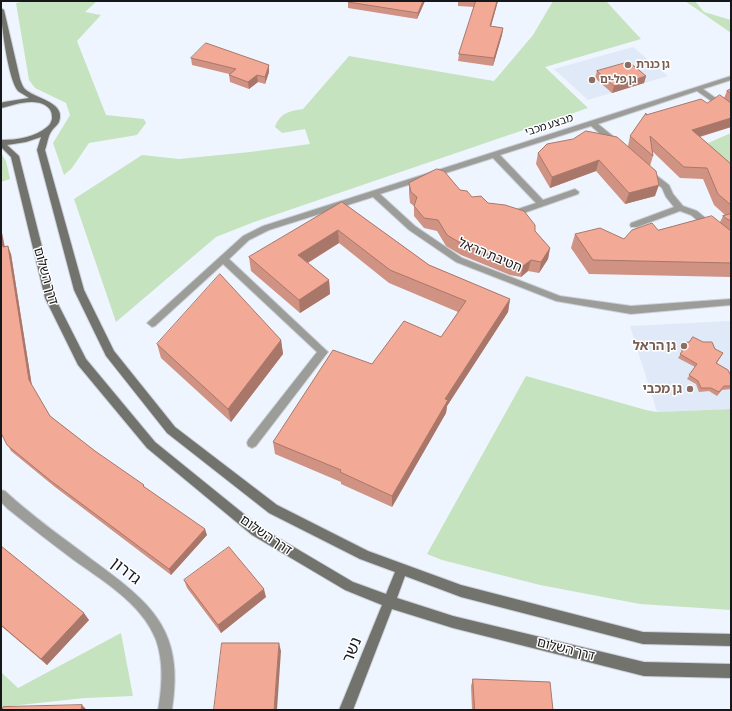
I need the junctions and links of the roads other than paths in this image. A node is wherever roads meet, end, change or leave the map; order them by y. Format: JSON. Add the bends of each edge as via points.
{"nodes":[{"id":1,"x":1,"y":10,"type":"edge"},
{"id":2,"x":731,"y":78,"type":"edge"},
{"id":3,"x":698,"y":89,"type":"junction"},
{"id":4,"x":37,"y":100,"type":"junction"},
{"id":5,"x":1,"y":106,"type":"edge"},
{"id":6,"x":731,"y":113,"type":"edge"},
{"id":7,"x":592,"y":122,"type":"junction"},
{"id":8,"x":48,"y":129,"type":"junction"},
{"id":9,"x":1,"y":142,"type":"edge"},
{"id":10,"x":624,"y":151,"type":"edge"},
{"id":11,"x":494,"y":154,"type":"junction"},
{"id":12,"x":640,"y":164,"type":"edge"},
{"id":13,"x":575,"y":192,"type":"dead end"},
{"id":14,"x":374,"y":193,"type":"junction"},
{"id":15,"x":542,"y":204,"type":"junction"},
{"id":16,"x":680,"y":208,"type":"junction"},
{"id":17,"x":521,"y":211,"type":"edge"},
{"id":18,"x":634,"y":225,"type":"dead end"},
{"id":19,"x":731,"y":244,"type":"edge"},
{"id":20,"x":222,"y":259,"type":"junction"},
{"id":21,"x":731,"y":302,"type":"edge"},
{"id":22,"x":152,"y":323,"type":"dead end"},
{"id":23,"x":252,"y":443,"type":"dead end"},
{"id":24,"x":1,"y":495,"type":"edge"},
{"id":25,"x":402,"y":569,"type":"junction"},
{"id":26,"x":390,"y":602,"type":"junction"},
{"id":27,"x":731,"y":640,"type":"edge"},
{"id":28,"x":731,"y":671,"type":"edge"},
{"id":29,"x":165,"y":710,"type":"edge"},
{"id":30,"x":346,"y":710,"type":"edge"}],
"edges":[{"from":1,"to":4,"type":"street","via":[[16,79],[21,90]]},
{"from":2,"to":3,"type":"street","name":"מבצע מכבי"},
{"from":3,"to":6,"type":"street"},
{"from":3,"to":7,"type":"street","name":"מבצע מכבי"},
{"from":4,"to":5,"type":"street","via":[[20,100]]},
{"from":4,"to":8,"type":"street","name":"דרך השלום","via":[[49,105],[56,112],[54,122]]},
{"from":7,"to":10,"type":"street"},
{"from":7,"to":11,"type":"street","name":"מבצע מכבי"},
{"from":8,"to":9,"type":"street","via":[[24,141]]},
{"from":8,"to":25,"type":"street","name":"דרך השלום","via":[[41,150],[79,290],[110,353],[171,430],[274,509],[364,555]]},
{"from":9,"to":26,"type":"street","name":"דרך השלום","via":[[15,156],[50,298],[82,362],[151,445],[256,532],[349,586]]},
{"from":11,"to":14,"type":"street","name":"מבצע מכבי"},
{"from":11,"to":15,"type":"street"},
{"from":12,"to":16,"type":"street","via":[[666,188]]},
{"from":13,"to":15,"type":"street"},
{"from":14,"to":20,"type":"street","via":[[266,228],[246,238]]},
{"from":14,"to":21,"type":"street","name":"חטיבת הראל","via":[[412,228],[459,260],[560,299],[632,310]]},
{"from":15,"to":17,"type":"street"},
{"from":16,"to":18,"type":"street"},
{"from":16,"to":19,"type":"street","via":[[694,213]]},
{"from":20,"to":22,"type":"street"},
{"from":20,"to":23,"type":"street","via":[[323,352]]},
{"from":24,"to":29,"type":"street","name":"גדרון","via":[[126,593],[150,617],[165,646],[168,662],[169,680]]},
{"from":25,"to":26,"type":"street","name":"נשר"},
{"from":25,"to":27,"type":"street","name":"דרך השלום","via":[[461,591],[643,638]]},
{"from":26,"to":28,"type":"street","name":"דרך השלום","via":[[453,622],[644,669]]},
{"from":26,"to":30,"type":"street","name":"נשר"}]}
